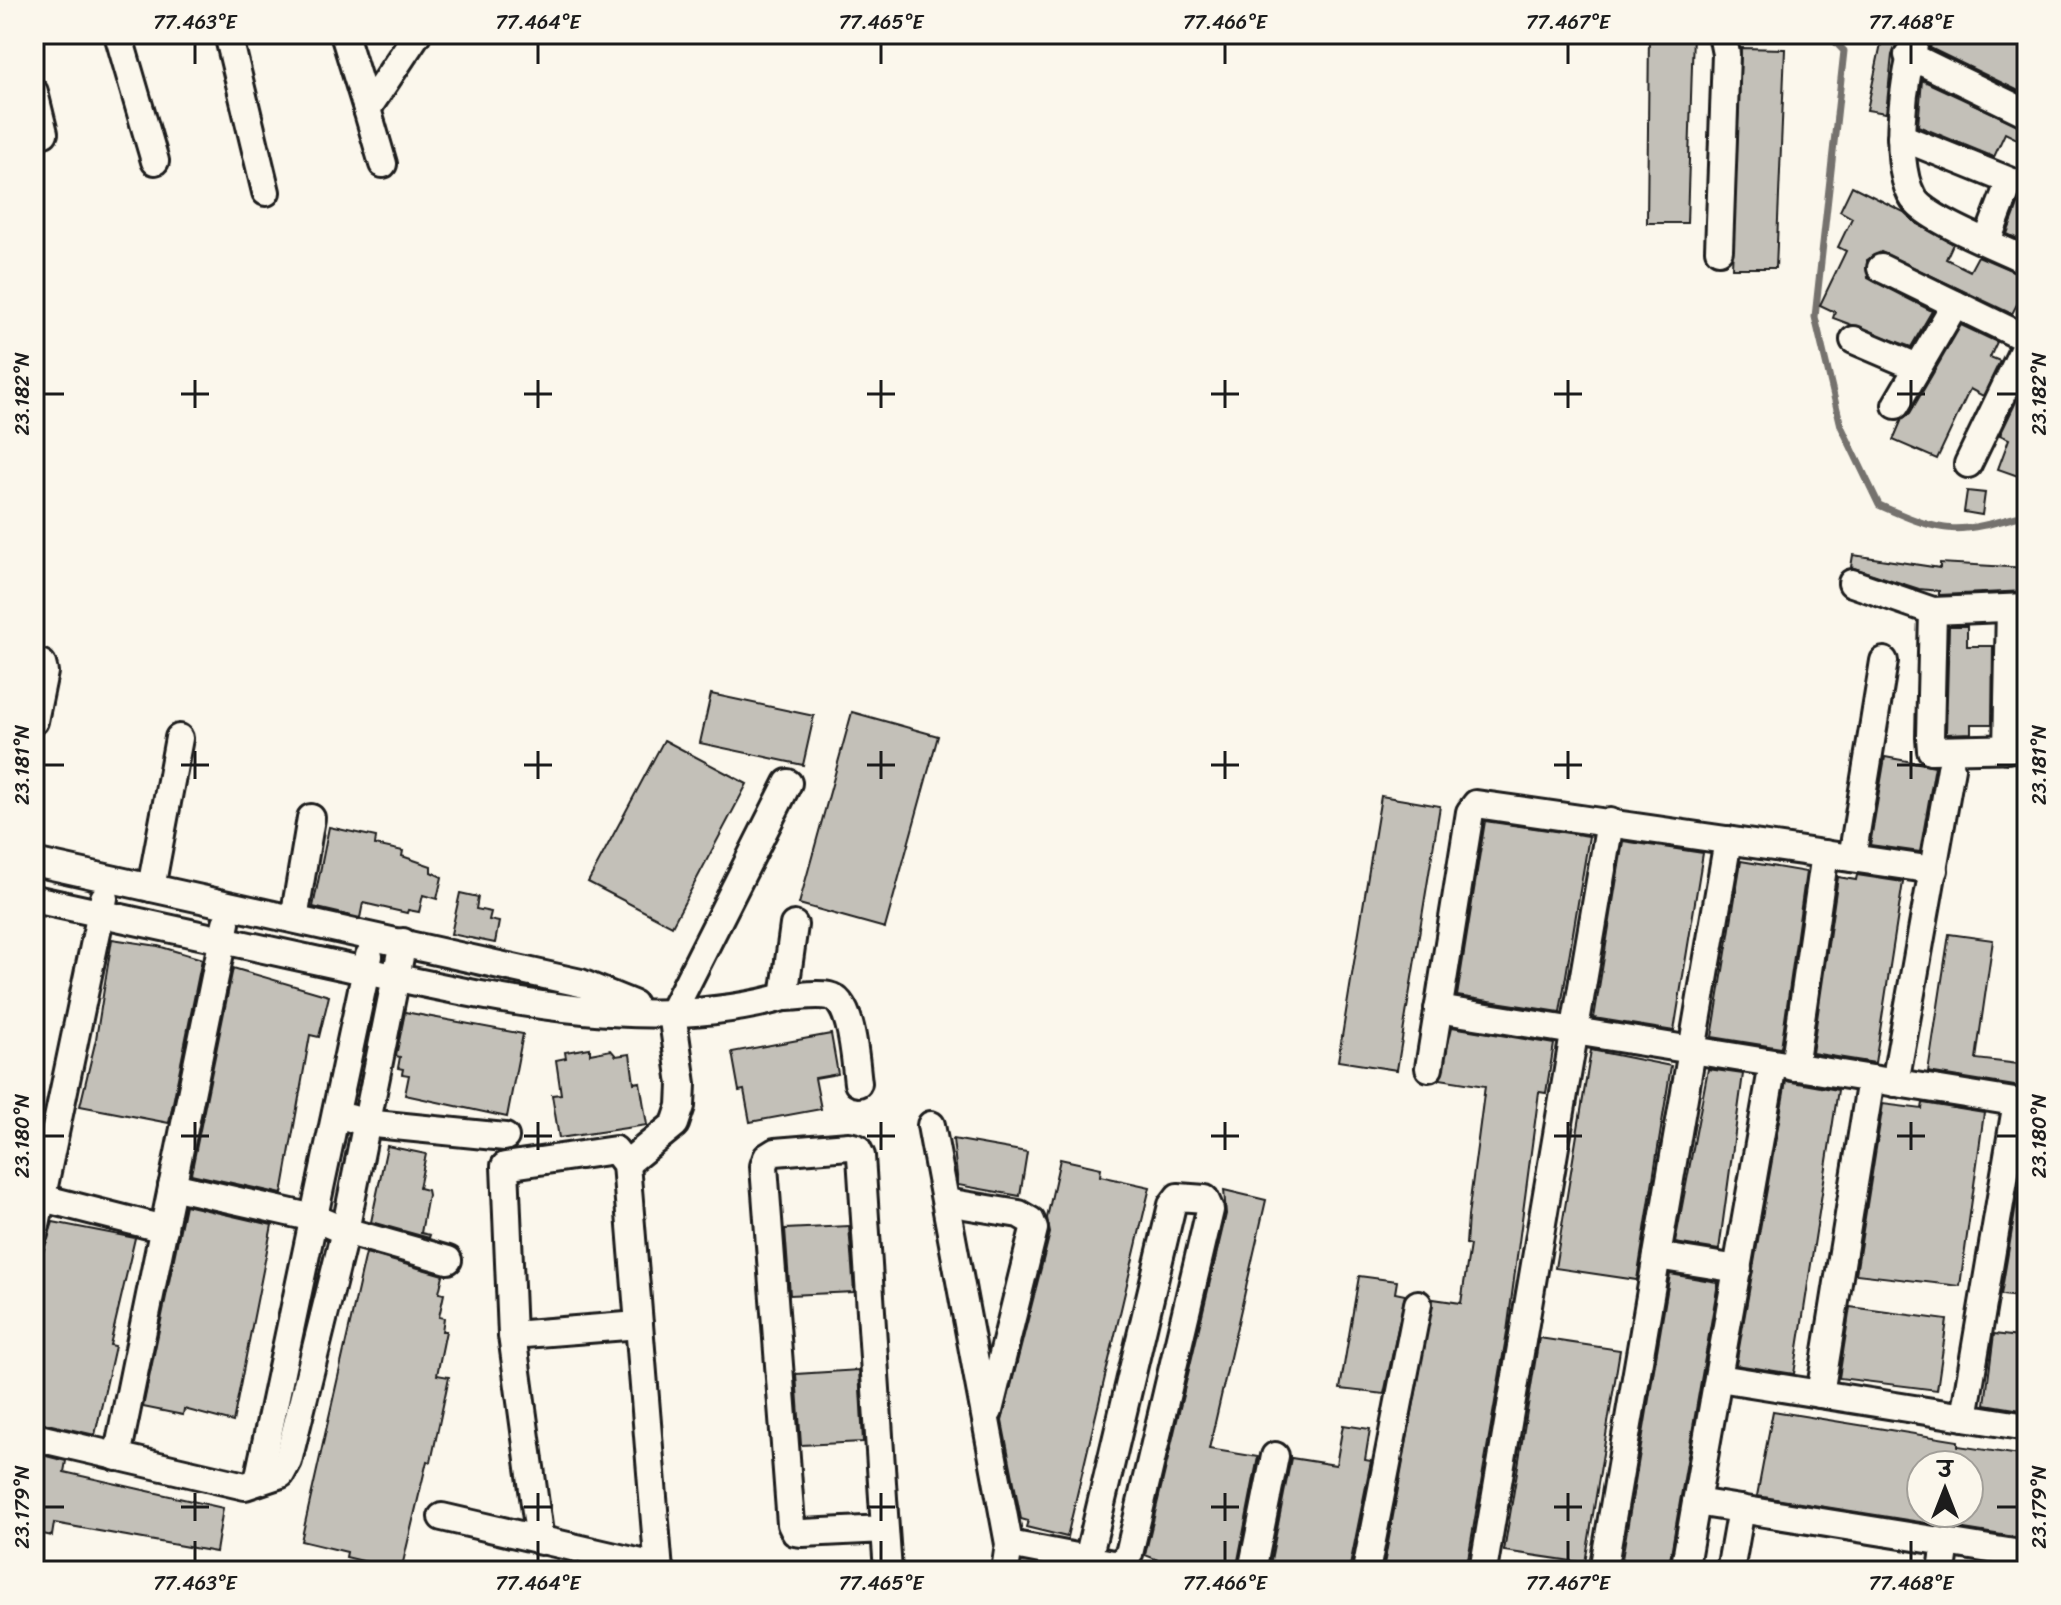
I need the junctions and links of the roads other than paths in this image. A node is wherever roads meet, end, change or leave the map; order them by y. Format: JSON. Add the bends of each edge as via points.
{"nodes":[{"id":1,"x":118,"y":34,"type":"edge"},
{"id":2,"x":228,"y":34,"type":"edge"},
{"id":3,"x":344,"y":34,"type":"edge"},
{"id":4,"x":417,"y":34,"type":"edge"},
{"id":5,"x":1722,"y":34,"type":"edge"},
{"id":6,"x":1913,"y":44,"type":"edge"},
{"id":7,"x":34,"y":92,"type":"edge"},
{"id":8,"x":367,"y":109,"type":"junction"},
{"id":9,"x":2027,"y":113,"type":"edge"},
{"id":10,"x":44,"y":133,"type":"dead end"},
{"id":11,"x":1901,"y":137,"type":"junction"},
{"id":12,"x":155,"y":161,"type":"dead end"},
{"id":13,"x":383,"y":164,"type":"dead end"},
{"id":14,"x":266,"y":192,"type":"dead end"},
{"id":15,"x":1987,"y":241,"type":"junction"},
{"id":16,"x":1719,"y":250,"type":"dead end"},
{"id":17,"x":2027,"y":261,"type":"edge"},
{"id":18,"x":1881,"y":268,"type":"dead end"},
{"id":19,"x":1955,"y":304,"type":"junction"},
{"id":20,"x":1854,"y":340,"type":"dead end"},
{"id":21,"x":2027,"y":341,"type":"edge"},
{"id":22,"x":1917,"y":367,"type":"junction"},
{"id":23,"x":1896,"y":405,"type":"dead end"},
{"id":24,"x":1968,"y":464,"type":"dead end"},
{"id":25,"x":1852,"y":583,"type":"dead end"},
{"id":26,"x":2019,"y":607,"type":"edge"},
{"id":27,"x":1933,"y":611,"type":"junction"},
{"id":28,"x":34,"y":661,"type":"edge"},
{"id":29,"x":1884,"y":661,"type":"dead end"},
{"id":30,"x":2017,"y":693,"type":"edge"},
{"id":31,"x":34,"y":721,"type":"edge"},
{"id":32,"x":179,"y":738,"type":"dead end"},
{"id":33,"x":2017,"y":748,"type":"edge"},
{"id":34,"x":1951,"y":768,"type":"dead end"},
{"id":35,"x":788,"y":783,"type":"dead end"},
{"id":36,"x":311,"y":818,"type":"dead end"},
{"id":37,"x":1610,"y":822,"type":"junction"},
{"id":38,"x":1728,"y":840,"type":"junction"},
{"id":39,"x":1825,"y":854,"type":"junction"},
{"id":40,"x":1852,"y":858,"type":"junction"},
{"id":41,"x":34,"y":862,"type":"edge"},
{"id":42,"x":1934,"y":870,"type":"junction"},
{"id":43,"x":108,"y":879,"type":"junction"},
{"id":44,"x":151,"y":888,"type":"junction"},
{"id":45,"x":34,"y":899,"type":"edge"},
{"id":46,"x":230,"y":905,"type":"junction"},
{"id":47,"x":101,"y":914,"type":"junction"},
{"id":48,"x":294,"y":919,"type":"junction"},
{"id":49,"x":794,"y":925,"type":"dead end"},
{"id":50,"x":373,"y":935,"type":"junction"},
{"id":51,"x":222,"y":941,"type":"junction"},
{"id":52,"x":403,"y":942,"type":"junction"},
{"id":53,"x":366,"y":971,"type":"junction"},
{"id":54,"x":395,"y":977,"type":"junction"},
{"id":55,"x":784,"y":997,"type":"junction"},
{"id":56,"x":1438,"y":1009,"type":"junction"},
{"id":57,"x":666,"y":1013,"type":"junction"},
{"id":58,"x":1574,"y":1032,"type":"junction"},
{"id":59,"x":1692,"y":1051,"type":"junction"},
{"id":60,"x":1783,"y":1065,"type":"junction"},
{"id":61,"x":1429,"y":1068,"type":"dead end"},
{"id":62,"x":1883,"y":1081,"type":"junction"},
{"id":63,"x":858,"y":1083,"type":"dead end"},
{"id":64,"x":2022,"y":1103,"type":"edge"},
{"id":65,"x":336,"y":1114,"type":"junction"},
{"id":66,"x":365,"y":1123,"type":"junction"},
{"id":67,"x":931,"y":1125,"type":"dead end"},
{"id":68,"x":505,"y":1137,"type":"dead end"},
{"id":69,"x":626,"y":1164,"type":"junction"},
{"id":70,"x":172,"y":1186,"type":"junction"},
{"id":71,"x":42,"y":1198,"type":"junction"},
{"id":72,"x":946,"y":1202,"type":"junction"},
{"id":73,"x":314,"y":1218,"type":"junction"},
{"id":74,"x":164,"y":1229,"type":"junction"},
{"id":75,"x":345,"y":1231,"type":"junction"},
{"id":76,"x":34,"y":1234,"type":"edge"},
{"id":77,"x":1657,"y":1256,"type":"junction"},
{"id":78,"x":448,"y":1260,"type":"dead end"},
{"id":79,"x":1738,"y":1269,"type":"junction"},
{"id":80,"x":1418,"y":1304,"type":"dead end"},
{"id":81,"x":291,"y":1325,"type":"junction"},
{"id":82,"x":639,"y":1325,"type":"junction"},
{"id":83,"x":321,"y":1330,"type":"junction"},
{"id":84,"x":512,"y":1335,"type":"junction"},
{"id":85,"x":1139,"y":1344,"type":"junction"},
{"id":86,"x":1178,"y":1350,"type":"junction"},
{"id":87,"x":1719,"y":1378,"type":"junction"},
{"id":88,"x":1820,"y":1394,"type":"junction"},
{"id":89,"x":1964,"y":1417,"type":"junction"},
{"id":90,"x":986,"y":1422,"type":"junction"},
{"id":91,"x":2027,"y":1427,"type":"edge"},
{"id":92,"x":34,"y":1437,"type":"edge"},
{"id":93,"x":1275,"y":1456,"type":"dead end"},
{"id":94,"x":117,"y":1457,"type":"junction"},
{"id":95,"x":258,"y":1481,"type":"junction"},
{"id":96,"x":1696,"y":1502,"type":"junction"},
{"id":97,"x":1741,"y":1509,"type":"junction"},
{"id":98,"x":442,"y":1517,"type":"dead end"},
{"id":99,"x":885,"y":1529,"type":"junction"},
{"id":100,"x":540,"y":1541,"type":"junction"},
{"id":101,"x":1946,"y":1542,"type":"junction"},
{"id":102,"x":1009,"y":1544,"type":"junction"},
{"id":103,"x":2027,"y":1555,"type":"edge"},
{"id":104,"x":1088,"y":1559,"type":"junction"},
{"id":105,"x":659,"y":1569,"type":"edge"},
{"id":106,"x":888,"y":1571,"type":"edge"},
{"id":107,"x":1005,"y":1571,"type":"edge"},
{"id":108,"x":1252,"y":1571,"type":"edge"},
{"id":109,"x":1366,"y":1571,"type":"edge"},
{"id":110,"x":1483,"y":1571,"type":"edge"},
{"id":111,"x":1603,"y":1571,"type":"edge"},
{"id":112,"x":1684,"y":1571,"type":"edge"},
{"id":113,"x":1730,"y":1571,"type":"edge"},
{"id":114,"x":1942,"y":1571,"type":"edge"}],
"edges":[{"from":1,"to":12,"type":"street"},
{"from":2,"to":14,"type":"street"},
{"from":3,"to":8,"type":"street"},
{"from":4,"to":8,"type":"street"},
{"from":5,"to":16,"type":"street","via":[[1726,54]]},
{"from":6,"to":9,"type":"street"},
{"from":6,"to":11,"type":"street"},
{"from":7,"to":10,"type":"street"},
{"from":8,"to":13,"type":"street"},
{"from":11,"to":15,"type":"street","via":[[1912,198]]},
{"from":11,"to":15,"type":"street","via":[[2010,181]]},
{"from":15,"to":17,"type":"street"},
{"from":18,"to":19,"type":"street"},
{"from":19,"to":21,"type":"street"},
{"from":19,"to":22,"type":"street"},
{"from":20,"to":22,"type":"street"},
{"from":21,"to":24,"type":"street"},
{"from":22,"to":23,"type":"street"},
{"from":25,"to":27,"type":"street"},
{"from":26,"to":27,"type":"street"},
{"from":26,"to":30,"type":"street"},
{"from":27,"to":33,"type":"street","via":[[1931,750]]},
{"from":28,"to":31,"type":"street","via":[[44,672]]},
{"from":29,"to":40,"type":"street"},
{"from":30,"to":33,"type":"street"},
{"from":32,"to":44,"type":"street"},
{"from":34,"to":42,"type":"street"},
{"from":35,"to":57,"type":"street"},
{"from":36,"to":48,"type":"street"},
{"from":37,"to":38,"type":"street"},
{"from":37,"to":56,"type":"street","via":[[1484,804],[1472,807]]},
{"from":37,"to":58,"type":"street"},
{"from":38,"to":39,"type":"street"},
{"from":38,"to":59,"type":"street"},
{"from":39,"to":40,"type":"street"},
{"from":39,"to":60,"type":"street"},
{"from":40,"to":42,"type":"street"},
{"from":41,"to":43,"type":"street"},
{"from":42,"to":62,"type":"street"},
{"from":43,"to":44,"type":"street"},
{"from":43,"to":47,"type":"street"},
{"from":44,"to":46,"type":"street"},
{"from":45,"to":47,"type":"street"},
{"from":46,"to":48,"type":"street"},
{"from":46,"to":51,"type":"street"},
{"from":47,"to":51,"type":"street"},
{"from":47,"to":71,"type":"street"},
{"from":48,"to":50,"type":"street"},
{"from":49,"to":55,"type":"street"},
{"from":50,"to":52,"type":"street"},
{"from":50,"to":53,"type":"street"},
{"from":51,"to":53,"type":"street"},
{"from":51,"to":70,"type":"street"},
{"from":52,"to":54,"type":"street"},
{"from":52,"to":57,"type":"street","via":[[581,983]]},
{"from":53,"to":54,"type":"street"},
{"from":53,"to":65,"type":"street"},
{"from":54,"to":57,"type":"street","via":[[524,1004]]},
{"from":54,"to":66,"type":"street"},
{"from":55,"to":57,"type":"street"},
{"from":55,"to":63,"type":"street","via":[[829,996],[839,1001],[846,1010]]},
{"from":56,"to":58,"type":"street"},
{"from":56,"to":61,"type":"street"},
{"from":57,"to":69,"type":"street","via":[[682,1084],[681,1106],[675,1124]]},
{"from":58,"to":59,"type":"street"},
{"from":58,"to":110,"type":"street"},
{"from":59,"to":60,"type":"street"},
{"from":59,"to":77,"type":"street"},
{"from":60,"to":62,"type":"street"},
{"from":60,"to":79,"type":"street"},
{"from":62,"to":64,"type":"street"},
{"from":62,"to":88,"type":"street"},
{"from":64,"to":89,"type":"street"},
{"from":65,"to":66,"type":"street"},
{"from":65,"to":73,"type":"street"},
{"from":66,"to":68,"type":"street"},
{"from":66,"to":75,"type":"street"},
{"from":67,"to":72,"type":"street"},
{"from":69,"to":82,"type":"street"},
{"from":69,"to":84,"type":"street","via":[[615,1150],[505,1166]]},
{"from":70,"to":73,"type":"street"},
{"from":70,"to":74,"type":"street"},
{"from":71,"to":74,"type":"street"},
{"from":71,"to":76,"type":"street"},
{"from":72,"to":90,"type":"street"},
{"from":72,"to":90,"type":"street","via":[[1019,1214],[1034,1229]]},
{"from":73,"to":75,"type":"street"},
{"from":73,"to":81,"type":"street"},
{"from":74,"to":94,"type":"street"},
{"from":75,"to":78,"type":"street"},
{"from":75,"to":83,"type":"street"},
{"from":77,"to":79,"type":"street"},
{"from":77,"to":111,"type":"street"},
{"from":79,"to":87,"type":"street"},
{"from":80,"to":109,"type":"street"},
{"from":81,"to":83,"type":"street"},
{"from":81,"to":95,"type":"street"},
{"from":82,"to":84,"type":"street"},
{"from":82,"to":105,"type":"street"},
{"from":83,"to":95,"type":"street","via":[[288,1461],[281,1474]]},
{"from":84,"to":100,"type":"street"},
{"from":85,"to":86,"type":"street"},
{"from":85,"to":86,"type":"street","via":[[1172,1205],[1178,1197],[1196,1196],[1205,1199],[1210,1210]]},
{"from":85,"to":104,"type":"street"},
{"from":86,"to":104,"type":"street","via":[[1129,1554],[1118,1565]]},
{"from":87,"to":88,"type":"street"},
{"from":87,"to":96,"type":"street"},
{"from":88,"to":89,"type":"street"},
{"from":89,"to":91,"type":"street"},
{"from":90,"to":102,"type":"street"},
{"from":92,"to":94,"type":"street"},
{"from":93,"to":108,"type":"street"},
{"from":94,"to":95,"type":"street","via":[[245,1486]]},
{"from":96,"to":97,"type":"street"},
{"from":96,"to":112,"type":"street"},
{"from":97,"to":101,"type":"street"},
{"from":97,"to":113,"type":"street"},
{"from":98,"to":100,"type":"street"},
{"from":99,"to":99,"type":"street","via":[[861,1156],[849,1146],[775,1152],[764,1166],[791,1524],[803,1533]]},
{"from":99,"to":106,"type":"street"},
{"from":100,"to":105,"type":"street"},
{"from":101,"to":103,"type":"street"},
{"from":101,"to":114,"type":"street"},
{"from":102,"to":104,"type":"street"},
{"from":102,"to":107,"type":"street"}]}
